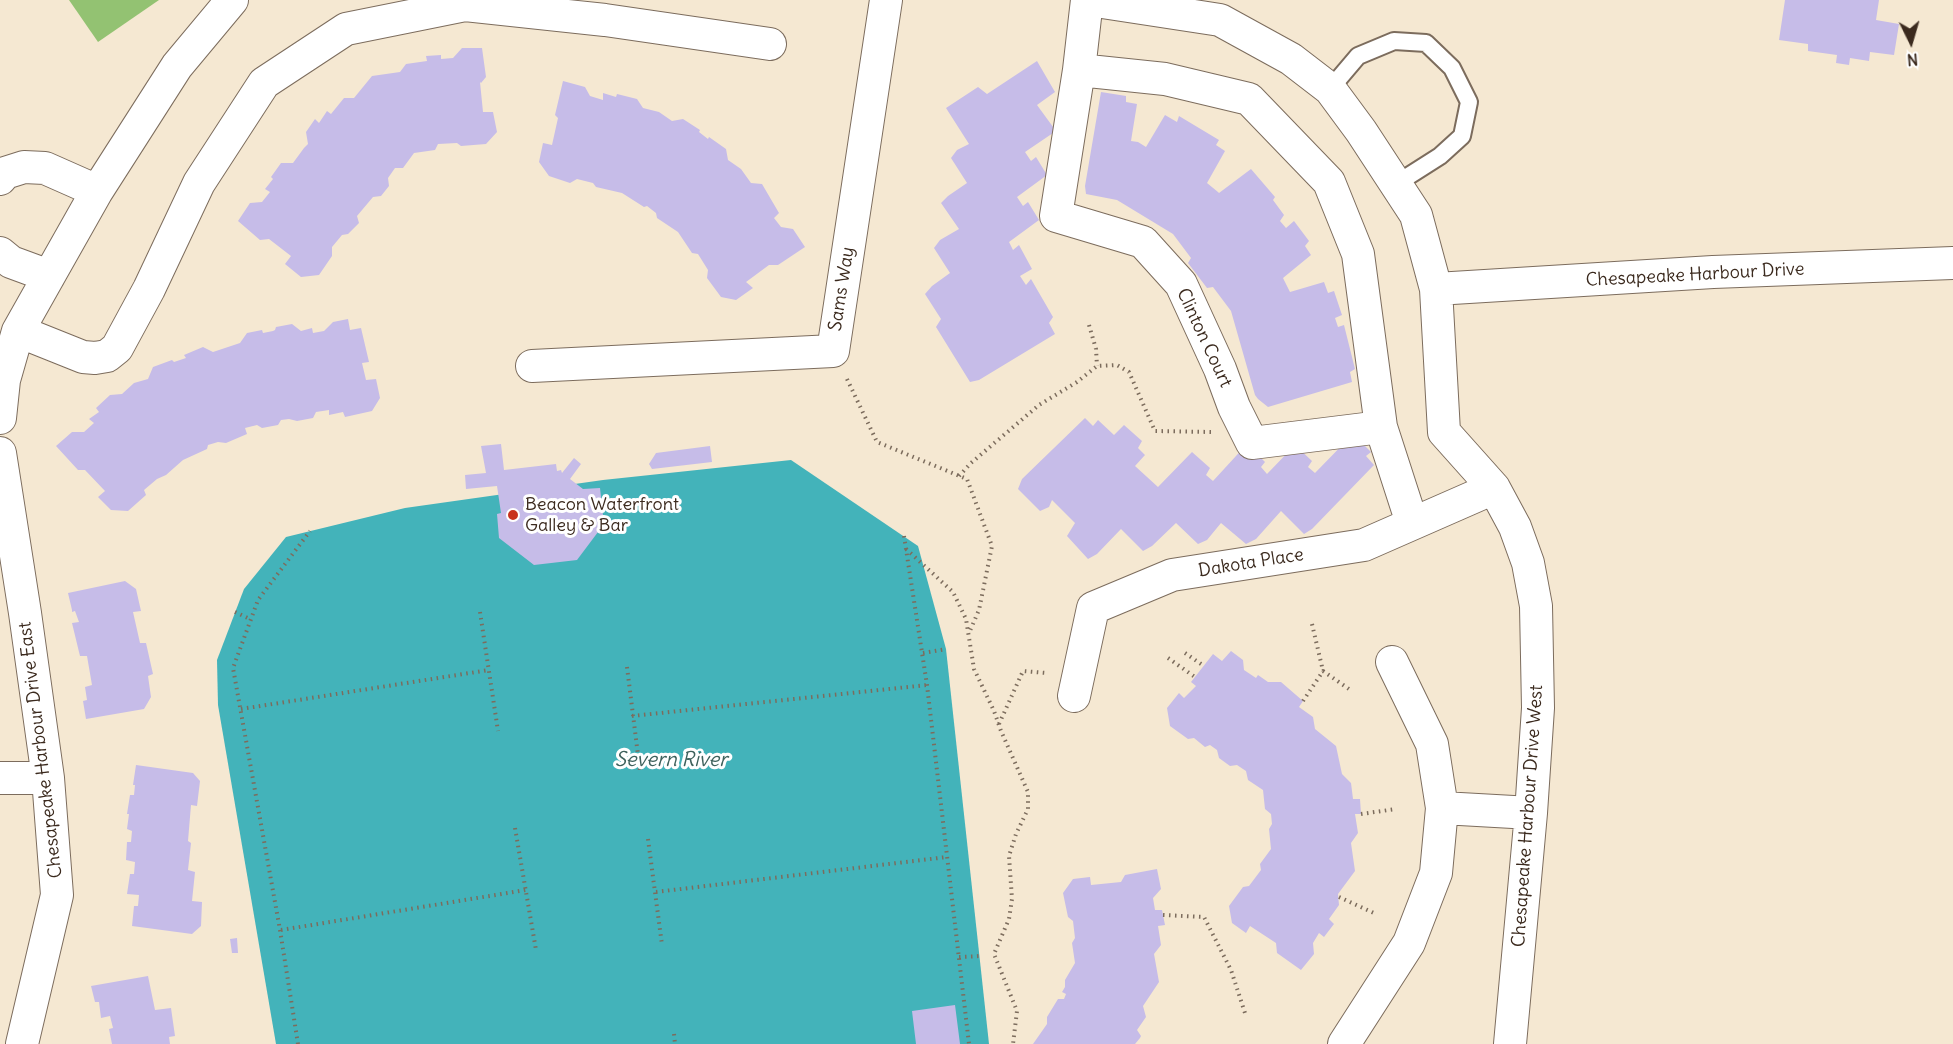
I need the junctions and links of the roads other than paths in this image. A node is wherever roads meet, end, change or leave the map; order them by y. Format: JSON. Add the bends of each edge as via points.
{"nodes":[{"id":1,"x":232,"y":0,"type":"edge"},
{"id":2,"x":886,"y":0,"type":"edge"},
{"id":3,"x":1088,"y":0,"type":"edge"},
{"id":4,"x":566,"y":8,"type":"edge"},
{"id":5,"x":770,"y":44,"type":"dead end"},
{"id":6,"x":1079,"y":70,"type":"junction"},
{"id":7,"x":1330,"y":89,"type":"junction"},
{"id":8,"x":0,"y":179,"type":"edge"},
{"id":9,"x":1396,"y":184,"type":"junction"},
{"id":10,"x":97,"y":191,"type":"junction"},
{"id":11,"x":0,"y":253,"type":"edge"},
{"id":12,"x":1953,"y":263,"type":"edge"},
{"id":13,"x":49,"y":276,"type":"junction"},
{"id":14,"x":1436,"y":289,"type":"junction"},
{"id":15,"x":18,"y":331,"type":"junction"},
{"id":16,"x":532,"y":366,"type":"dead end"},
{"id":17,"x":0,"y":418,"type":"edge"},
{"id":18,"x":1381,"y":427,"type":"junction"},
{"id":19,"x":0,"y":453,"type":"edge"},
{"id":20,"x":1494,"y":488,"type":"junction"},
{"id":21,"x":1413,"y":524,"type":"junction"},
{"id":22,"x":1392,"y":662,"type":"dead end"},
{"id":23,"x":1077,"y":686,"type":"road end"},
{"id":24,"x":0,"y":778,"type":"edge"},
{"id":25,"x":48,"y":778,"type":"junction"},
{"id":26,"x":1442,"y":808,"type":"junction"},
{"id":27,"x":1531,"y":813,"type":"junction"},
{"id":28,"x":21,"y":1044,"type":"edge"},
{"id":29,"x":1344,"y":1044,"type":"edge"},
{"id":30,"x":1510,"y":1044,"type":"edge"}],
"edges":[{"from":1,"to":10,"type":"street","via":[[177,66]]},
{"from":2,"to":16,"type":"street","name":"Sams Way","via":[[833,351]]},
{"from":3,"to":6,"type":"street"},
{"from":3,"to":7,"type":"street","via":[[1220,20],[1291,59]]},
{"from":4,"to":5,"type":"street"},
{"from":4,"to":15,"type":"street","via":[[465,5],[346,29],[264,83],[199,183],[117,348],[107,356],[83,357]]},
{"from":6,"to":18,"type":"street","via":[[1165,79],[1249,99],[1329,182],[1358,254]]},
{"from":6,"to":18,"type":"street","name":"Clinton Court","via":[[1056,216],[1143,243],[1181,284],[1252,443]]},
{"from":7,"to":9,"type":"street"},
{"from":7,"to":9,"type":"lane","via":[[1358,56],[1394,41],[1426,43],[1452,68],[1469,102],[1462,136],[1440,156]]},
{"from":8,"to":10,"type":"street","via":[[5,173],[24,167],[45,168]]},
{"from":9,"to":14,"type":"street","via":[[1416,215]]},
{"from":10,"to":13,"type":"street"},
{"from":11,"to":13,"type":"street","via":[[11,262]]},
{"from":12,"to":14,"type":"street","name":"Chesapeake Harbour Drive","via":[[1713,272]]},
{"from":13,"to":15,"type":"street"},
{"from":14,"to":20,"type":"street","via":[[1444,432]]},
{"from":15,"to":17,"type":"street","via":[[4,380]]},
{"from":18,"to":21,"type":"street"},
{"from":19,"to":25,"type":"street","name":"Chesapeake Harbour Drive East"},
{"from":20,"to":21,"type":"street","name":"Dakota Place"},
{"from":20,"to":27,"type":"street","name":"Chesapeake Harbour Drive West","via":[[1515,527],[1528,564],[1536,606],[1538,708]]},
{"from":21,"to":23,"type":"street","name":"Dakota Place","via":[[1364,544],[1172,575],[1093,608]]},
{"from":22,"to":26,"type":"street","via":[[1432,744]]},
{"from":24,"to":25,"type":"street"},
{"from":25,"to":28,"type":"street","name":"Chesapeake Harbour Drive East","via":[[57,895]]},
{"from":26,"to":27,"type":"street"},
{"from":26,"to":29,"type":"street","via":[[1436,873],[1409,943]]},
{"from":27,"to":30,"type":"street","name":"Chesapeake Harbour Drive West"}]}
